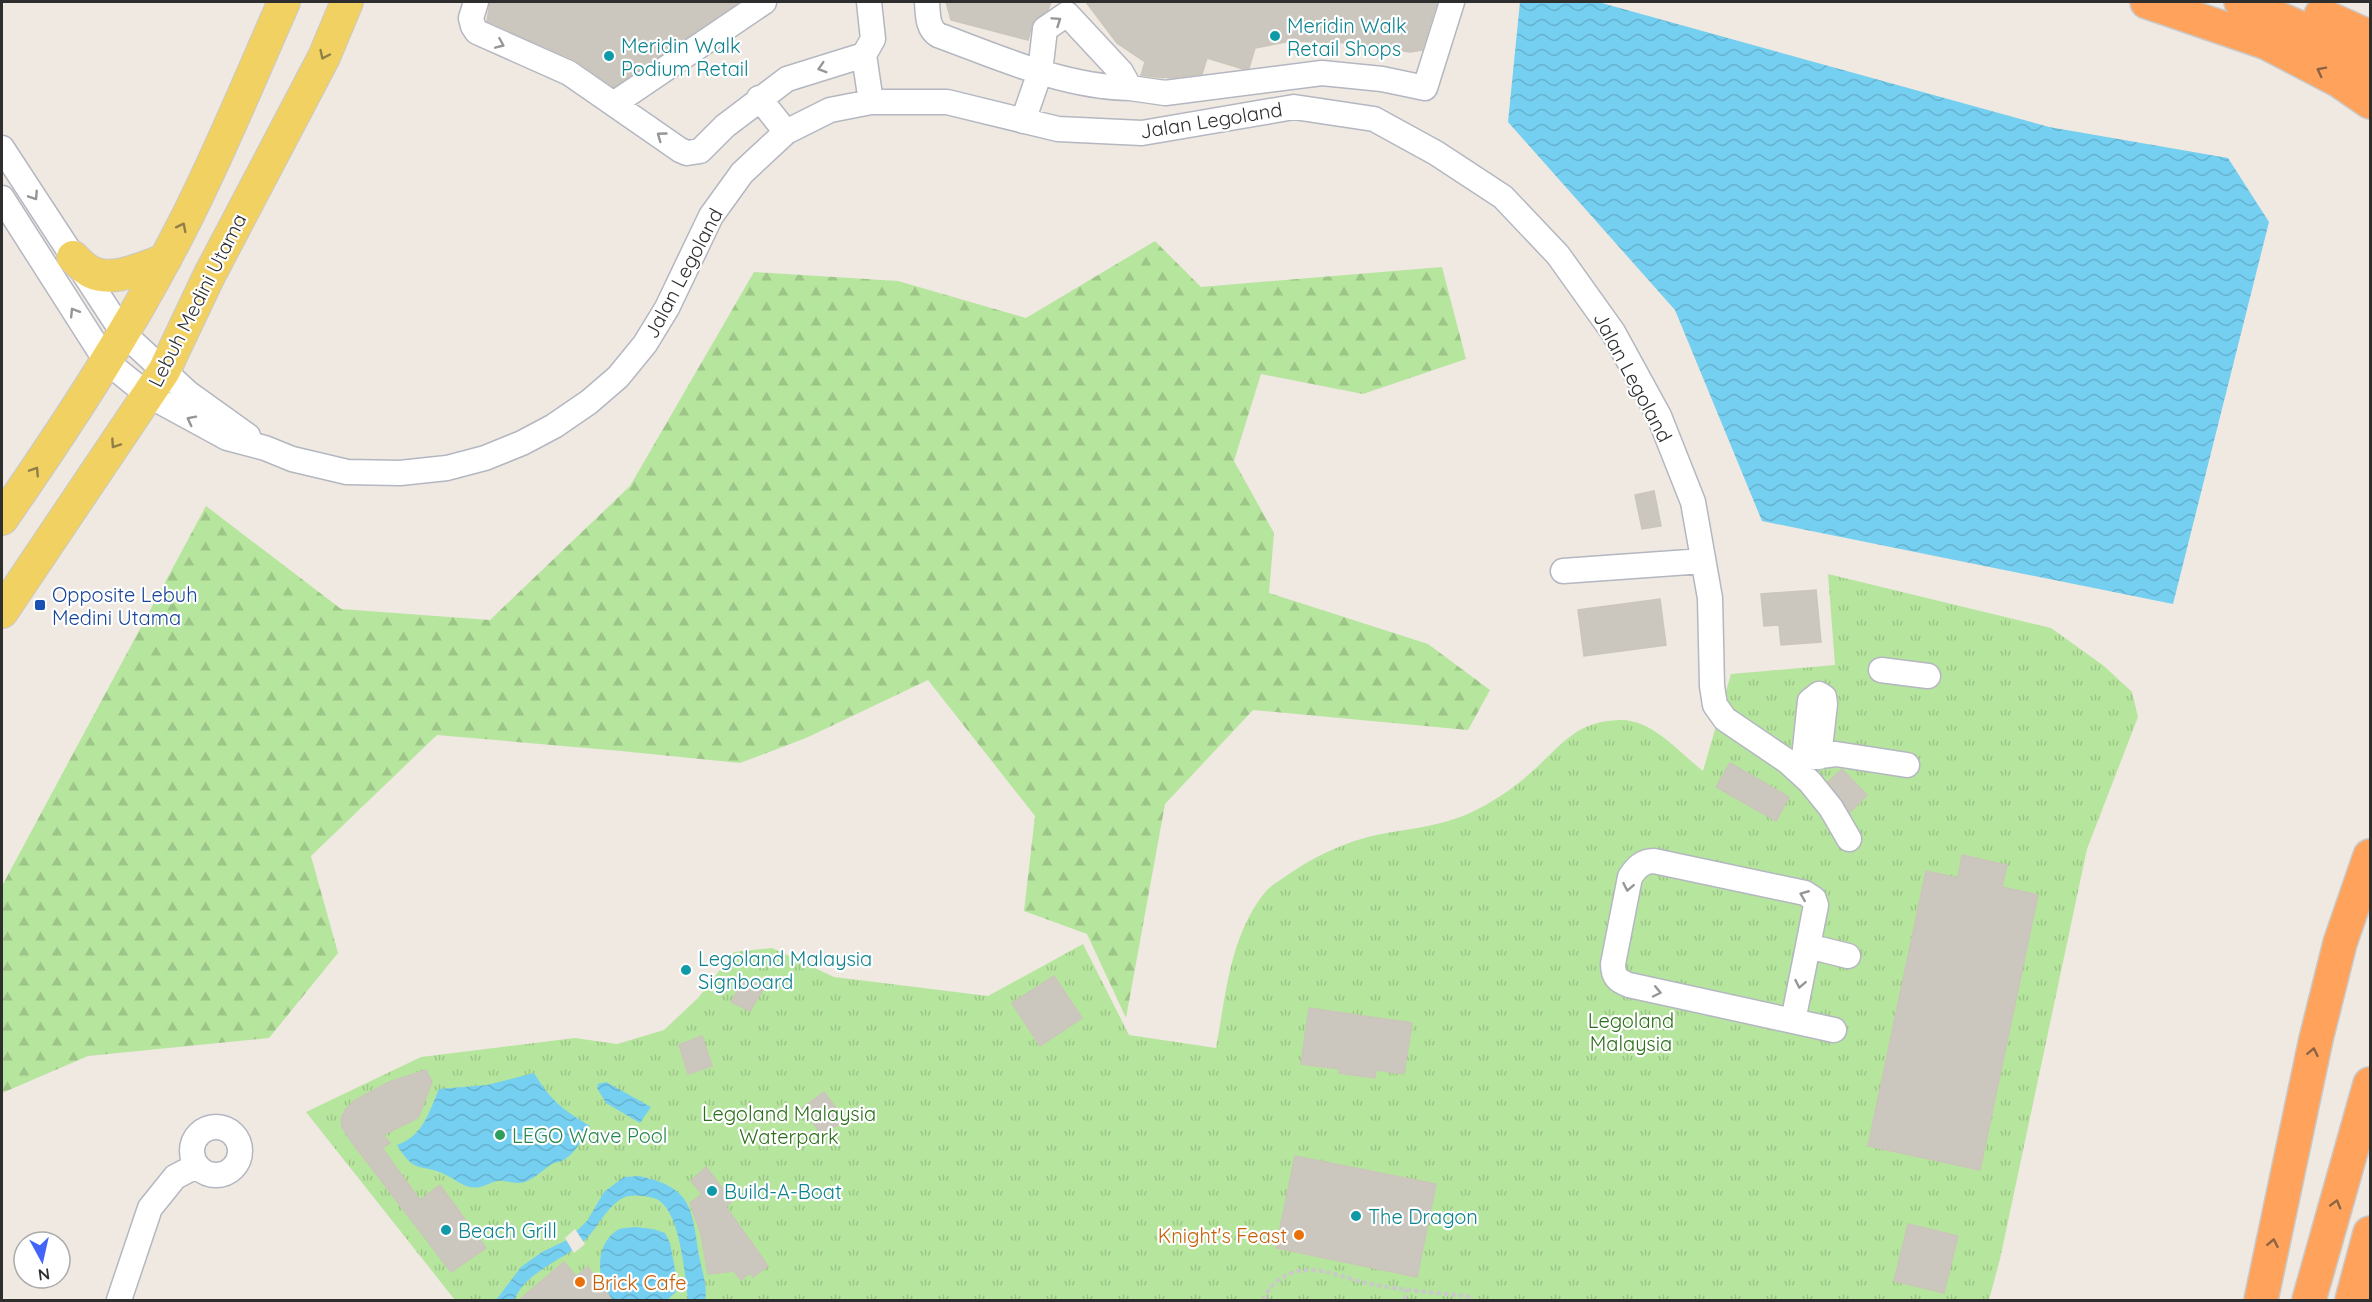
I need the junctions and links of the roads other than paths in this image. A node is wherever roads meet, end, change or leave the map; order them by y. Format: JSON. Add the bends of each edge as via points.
{"nodes":[{"id":1,"x":284,"y":2,"type":"edge"},
{"id":2,"x":347,"y":2,"type":"edge"},
{"id":3,"x":476,"y":2,"type":"edge"},
{"id":4,"x":764,"y":2,"type":"edge"},
{"id":5,"x":869,"y":2,"type":"edge"},
{"id":6,"x":927,"y":2,"type":"edge"},
{"id":7,"x":1452,"y":2,"type":"edge"},
{"id":8,"x":2147,"y":2,"type":"edge"},
{"id":9,"x":2241,"y":2,"type":"edge"},
{"id":10,"x":2273,"y":2,"type":"edge"},
{"id":11,"x":2370,"y":37,"type":"edge"},
{"id":12,"x":864,"y":55,"type":"junction"},
{"id":13,"x":2370,"y":65,"type":"edge"},
{"id":14,"x":1040,"y":72,"type":"junction"},
{"id":15,"x":1130,"y":88,"type":"junction"},
{"id":16,"x":759,"y":98,"type":"junction"},
{"id":17,"x":871,"y":102,"type":"junction"},
{"id":18,"x":2370,"y":102,"type":"edge"},
{"id":19,"x":615,"y":103,"type":"junction"},
{"id":20,"x":1023,"y":121,"type":"junction"},
{"id":21,"x":786,"y":132,"type":"junction"},
{"id":22,"x":2,"y":148,"type":"edge"},
{"id":23,"x":2,"y":198,"type":"edge"},
{"id":24,"x":73,"y":257,"type":"junction"},
{"id":25,"x":165,"y":260,"type":"junction"},
{"id":26,"x":123,"y":333,"type":"junction"},
{"id":27,"x":106,"y":362,"type":"junction"},
{"id":28,"x":156,"y":383,"type":"junction"},
{"id":29,"x":2,"y":519,"type":"edge"},
{"id":30,"x":1703,"y":561,"type":"junction"},
{"id":31,"x":1563,"y":571,"type":"dead end"},
{"id":32,"x":2,"y":612,"type":"edge"},
{"id":33,"x":1881,"y":670,"type":"dead end"},
{"id":34,"x":1928,"y":676,"type":"dead end"},
{"id":35,"x":1796,"y":716,"type":"dead end"},
{"id":36,"x":1804,"y":759,"type":"junction"},
{"id":37,"x":1907,"y":765,"type":"dead end"},
{"id":38,"x":1849,"y":839,"type":"dead end"},
{"id":39,"x":2370,"y":856,"type":"edge"},
{"id":40,"x":1808,"y":946,"type":"junction"},
{"id":41,"x":1848,"y":956,"type":"dead end"},
{"id":42,"x":1793,"y":1021,"type":"junction"},
{"id":43,"x":1834,"y":1030,"type":"dead end"},
{"id":44,"x":2370,"y":1084,"type":"edge"},
{"id":45,"x":196,"y":1166,"type":"dead end"},
{"id":46,"x":2370,"y":1233,"type":"edge"},
{"id":47,"x":119,"y":1300,"type":"edge"},
{"id":48,"x":2261,"y":1300,"type":"edge"},
{"id":49,"x":2309,"y":1300,"type":"edge"},
{"id":50,"x":2352,"y":1300,"type":"edge"}],
"edges":[{"from":25,"to":1,"type":"main road","one_way":true},
{"from":2,"to":28,"type":"main road","name":"Lebuh Medini Utama","one_way":true,"via":[[324,57]]},
{"from":3,"to":19,"type":"street","one_way":true,"via":[[471,18],[477,32],[569,73]]},
{"from":4,"to":19,"type":"street"},
{"from":5,"to":12,"type":"street","via":[[873,39]]},
{"from":6,"to":14,"type":"street","via":[[933,32]]},
{"from":7,"to":15,"type":"street","via":[[1425,88],[1322,73],[1164,93]]},
{"from":18,"to":8,"type":"highway","one_way":true,"via":[[2338,80],[2267,43]]},
{"from":9,"to":13,"type":"highway","via":[[2330,41]]},
{"from":10,"to":11,"type":"highway","via":[[2320,14]]},
{"from":12,"to":16,"type":"street","one_way":true,"via":[[787,79]]},
{"from":12,"to":17,"type":"street"},
{"from":14,"to":15,"type":"street","via":[[1104,88]]},
{"from":14,"to":15,"type":"street","one_way":true,"via":[[1045,29],[1067,14]]},
{"from":14,"to":20,"type":"street"},
{"from":16,"to":19,"type":"street","one_way":true,"via":[[706,147],[694,153],[680,150]]},
{"from":16,"to":21,"type":"street"},
{"from":17,"to":20,"type":"street","name":"Jalan Legoland","via":[[947,102]]},
{"from":17,"to":21,"type":"street","name":"Jalan Legoland","via":[[830,110]]},
{"from":20,"to":30,"type":"street","name":"Jalan Legoland","via":[[1058,129],[1142,133],[1294,107],[1374,119],[1436,153],[1503,197],[1558,255],[1613,332],[1659,416],[1693,502]]},
{"from":21,"to":28,"type":"street","name":"Jalan Legoland","via":[[742,173],[711,216],[667,308],[645,344],[618,376],[554,426],[485,458],[447,468],[400,473],[346,472],[227,438]]},
{"from":22,"to":24,"type":"street","one_way":true},
{"from":27,"to":23,"type":"street","one_way":true},
{"from":24,"to":25,"type":"main road","via":[[92,273],[108,275]]},
{"from":24,"to":26,"type":"street"},
{"from":25,"to":26,"type":"main road"},
{"from":26,"to":27,"type":"main road"},
{"from":26,"to":28,"type":"street"},
{"from":27,"to":28,"type":"street"},
{"from":29,"to":27,"type":"main road","one_way":true},
{"from":28,"to":32,"type":"main road","name":"Lebuh Medini Utama","one_way":true},
{"from":30,"to":31,"type":"street"},
{"from":30,"to":36,"type":"street","name":"Jalan Legoland","via":[[1710,598],[1715,705],[1725,719]]},
{"from":33,"to":34,"type":"street"},
{"from":35,"to":36,"type":"street"},
{"from":36,"to":37,"type":"street","via":[[1836,754]]},
{"from":36,"to":38,"type":"street","name":"Jalan Legoland","via":[[1810,782]]},
{"from":48,"to":39,"type":"highway","one_way":true,"via":[[2316,1039],[2340,942]]},
{"from":40,"to":41,"type":"street"},
{"from":40,"to":42,"type":"street","one_way":true},
{"from":40,"to":42,"type":"street","one_way":true,"via":[[1816,904],[1805,893],[1654,861],[1636,867],[1630,877],[1612,964],[1617,979],[1629,986]]},
{"from":42,"to":43,"type":"street"},
{"from":49,"to":44,"type":"highway","one_way":true},
{"from":45,"to":47,"type":"street","via":[[175,1178],[150,1208]]},
{"from":46,"to":50,"type":"highway"}]}
